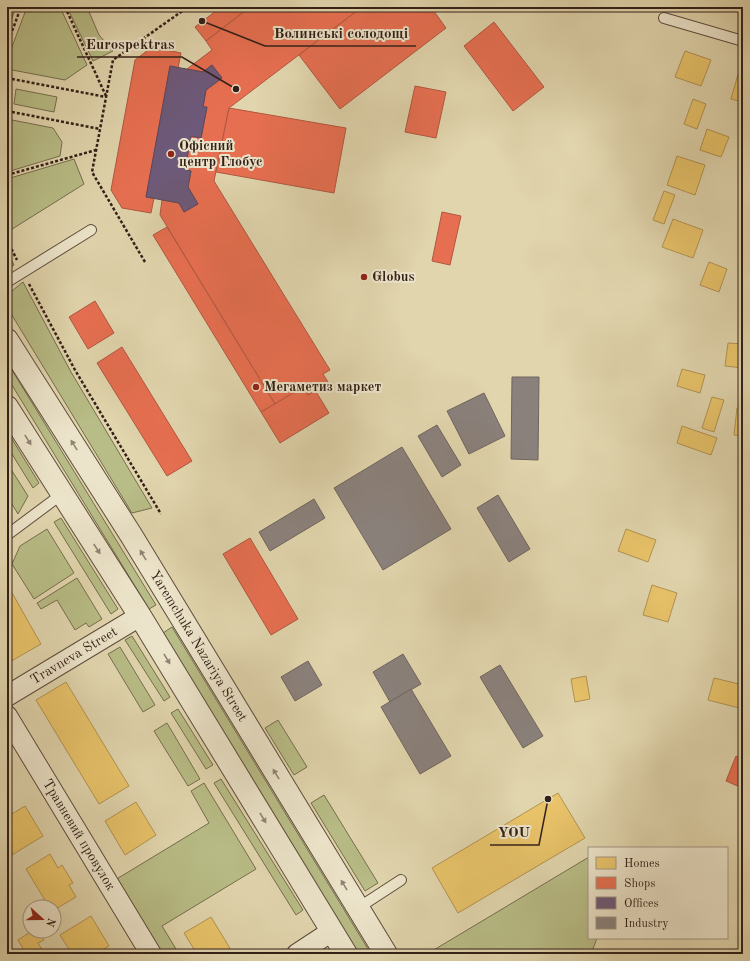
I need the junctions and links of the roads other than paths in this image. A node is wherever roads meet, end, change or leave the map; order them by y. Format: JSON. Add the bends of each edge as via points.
{"nodes":[{"id":1,"x":664,"y":18,"type":"dead end"},
{"id":2,"x":743,"y":42,"type":"edge"},
{"id":3,"x":91,"y":230,"type":"dead end"},
{"id":4,"x":7,"y":282,"type":"edge"},
{"id":5,"x":7,"y":340,"type":"edge"},
{"id":6,"x":7,"y":406,"type":"edge"},
{"id":7,"x":62,"y":494,"type":"junction"},
{"id":8,"x":7,"y":534,"type":"edge"},
{"id":9,"x":176,"y":611,"type":"junction"},
{"id":10,"x":144,"y":623,"type":"junction"},
{"id":11,"x":7,"y":696,"type":"edge"},
{"id":12,"x":7,"y":716,"type":"edge"},
{"id":13,"x":401,"y":880,"type":"dead end"},
{"id":14,"x":358,"y":908,"type":"junction"},
{"id":15,"x":332,"y":931,"type":"junction"},
{"id":16,"x":151,"y":954,"type":"edge"},
{"id":17,"x":297,"y":954,"type":"edge"},
{"id":18,"x":346,"y":954,"type":"edge"},
{"id":19,"x":386,"y":954,"type":"edge"}],
"edges":[{"from":1,"to":2,"type":"lane"},
{"from":3,"to":4,"type":"lane"},
{"from":9,"to":5,"type":"street","name":"Yaremchuka Nazariya Street","one_way":true,"via":[[131,535]]},
{"from":6,"to":7,"type":"street","one_way":true},
{"from":7,"to":8,"type":"lane"},
{"from":7,"to":10,"type":"street","one_way":true},
{"from":9,"to":10,"type":"street"},
{"from":14,"to":9,"type":"street","name":"Yaremchuka Nazariya Street","one_way":true},
{"from":10,"to":11,"type":"street","name":"Travneva Street"},
{"from":10,"to":15,"type":"street","one_way":true},
{"from":12,"to":16,"type":"street","name":"Травневий провулок"},
{"from":13,"to":14,"type":"lane"},
{"from":14,"to":19,"type":"street","name":"Yaremchuka Nazariya Street"},
{"from":15,"to":17,"type":"street"},
{"from":15,"to":18,"type":"street"}]}
